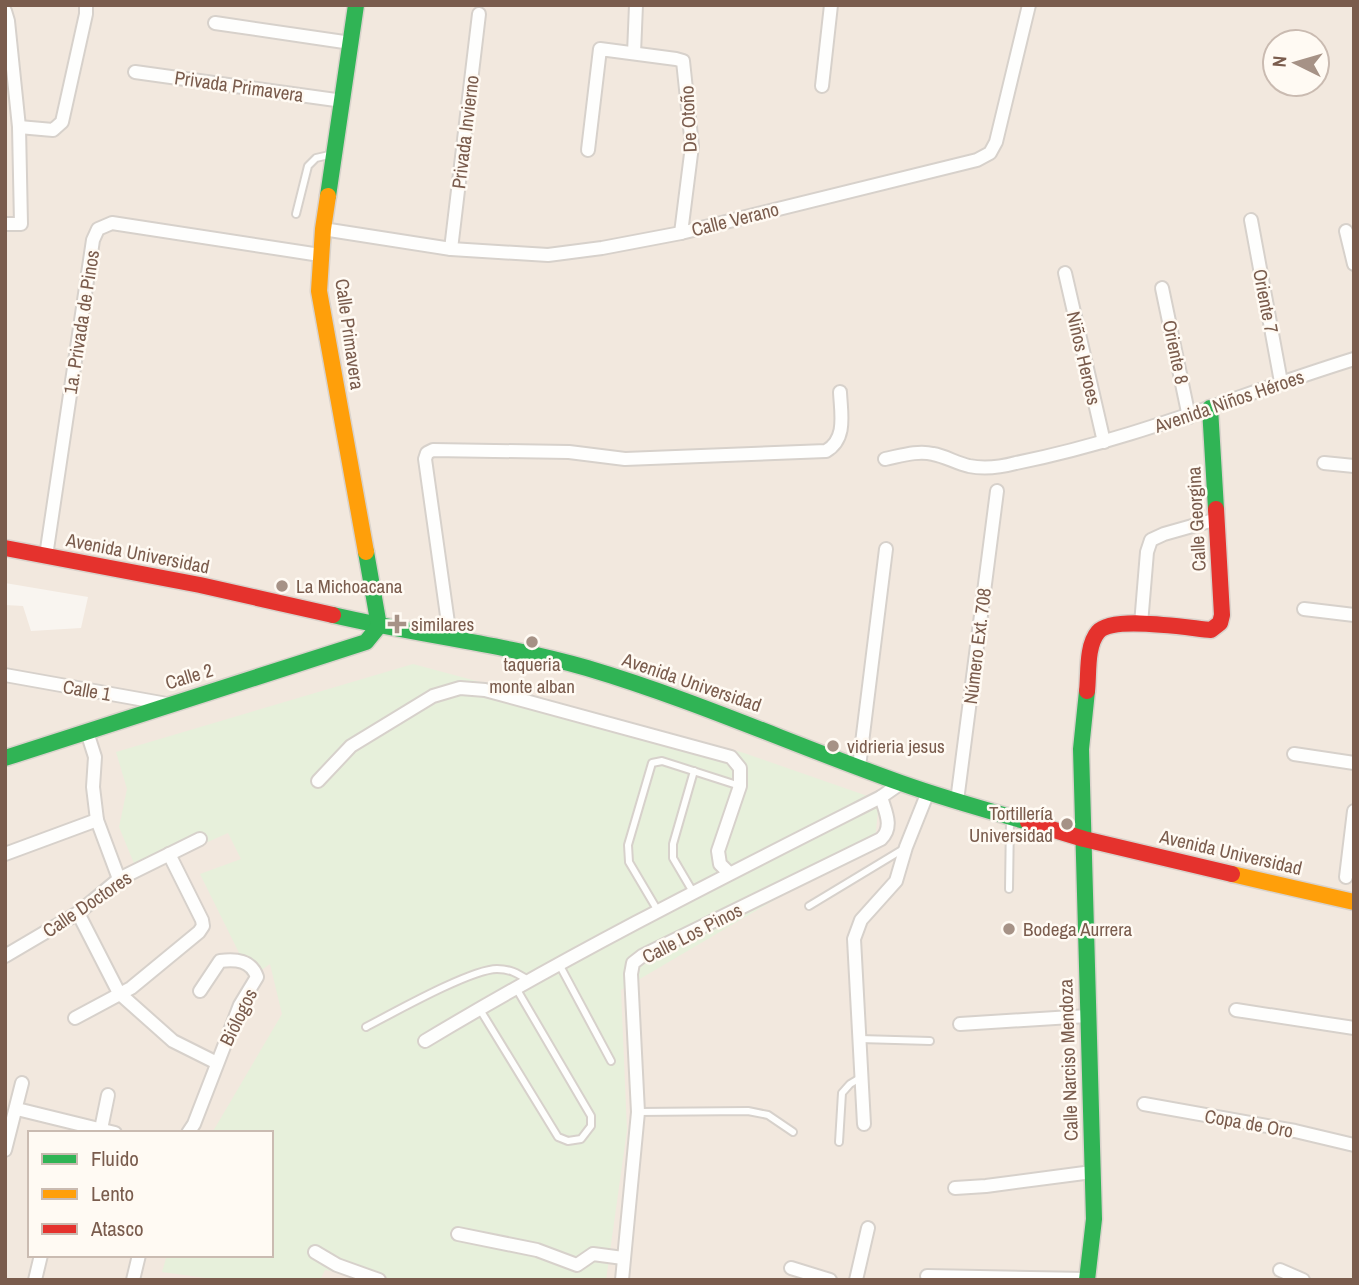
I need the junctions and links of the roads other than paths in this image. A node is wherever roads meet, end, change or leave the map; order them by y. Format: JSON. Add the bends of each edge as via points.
{"nodes":[{"id":1,"x":86,"y":5,"type":"edge"},
{"id":2,"x":356,"y":5,"type":"edge"},
{"id":3,"x":636,"y":5,"type":"edge"},
{"id":4,"x":831,"y":5,"type":"edge"},
{"id":5,"x":1029,"y":5,"type":"edge"},
{"id":6,"x":479,"y":14,"type":"dead end"},
{"id":7,"x":6,"y":17,"type":"edge"},
{"id":8,"x":215,"y":23,"type":"dead end"},
{"id":9,"x":351,"y":43,"type":"junction"},
{"id":10,"x":634,"y":53,"type":"junction"},
{"id":11,"x":135,"y":72,"type":"dead end"},
{"id":12,"x":822,"y":86,"type":"dead end"},
{"id":13,"x":343,"y":101,"type":"junction"},
{"id":14,"x":19,"y":127,"type":"junction"},
{"id":15,"x":588,"y":149,"type":"dead end"},
{"id":16,"x":335,"y":154,"type":"junction"},
{"id":17,"x":296,"y":214,"type":"dead end"},
{"id":18,"x":1251,"y":220,"type":"dead end"},
{"id":19,"x":5,"y":224,"type":"edge"},
{"id":20,"x":323,"y":229,"type":"junction"},
{"id":21,"x":1346,"y":231,"type":"dead end"},
{"id":22,"x":681,"y":233,"type":"junction"},
{"id":23,"x":451,"y":249,"type":"junction"},
{"id":24,"x":320,"y":255,"type":"junction"},
{"id":25,"x":1354,"y":264,"type":"edge"},
{"id":26,"x":1065,"y":273,"type":"dead end"},
{"id":27,"x":1162,"y":288,"type":"dead end"},
{"id":28,"x":1354,"y":359,"type":"edge"},
{"id":29,"x":1281,"y":382,"type":"junction"},
{"id":30,"x":840,"y":392,"type":"dead end"},
{"id":31,"x":1210,"y":408,"type":"junction"},
{"id":32,"x":1189,"y":416,"type":"junction"},
{"id":33,"x":1104,"y":442,"type":"junction"},
{"id":34,"x":886,"y":459,"type":"dead end"},
{"id":35,"x":1324,"y":463,"type":"dead end"},
{"id":36,"x":1354,"y":466,"type":"edge"},
{"id":37,"x":997,"y":491,"type":"dead end"},
{"id":38,"x":1217,"y":519,"type":"junction"},
{"id":39,"x":5,"y":548,"type":"edge"},
{"id":40,"x":886,"y":549,"type":"dead end"},
{"id":41,"x":46,"y":556,"type":"junction"},
{"id":42,"x":1304,"y":609,"type":"dead end"},
{"id":43,"x":1354,"y":615,"type":"edge"},
{"id":44,"x":1141,"y":624,"type":"junction"},
{"id":45,"x":379,"y":625,"type":"junction"},
{"id":46,"x":1217,"y":627,"type":"joint"},
{"id":47,"x":450,"y":637,"type":"junction"},
{"id":48,"x":5,"y":675,"type":"edge"},
{"id":49,"x":169,"y":704,"type":"junction"},
{"id":50,"x":87,"y":732,"type":"junction"},
{"id":51,"x":1294,"y":754,"type":"dead end"},
{"id":52,"x":5,"y":758,"type":"edge"},
{"id":53,"x":1354,"y":763,"type":"edge"},
{"id":54,"x":859,"y":767,"type":"junction"},
{"id":55,"x":694,"y":771,"type":"junction"},
{"id":56,"x":318,"y":781,"type":"dead end"},
{"id":57,"x":901,"y":783,"type":"junction"},
{"id":58,"x":740,"y":786,"type":"junction"},
{"id":59,"x":928,"y":792,"type":"junction"},
{"id":60,"x":881,"y":797,"type":"junction"},
{"id":61,"x":957,"y":801,"type":"junction"},
{"id":62,"x":1354,"y":811,"type":"edge"},
{"id":63,"x":1010,"y":817,"type":"junction"},
{"id":64,"x":97,"y":820,"type":"junction"},
{"id":65,"x":1084,"y":838,"type":"junction"},
{"id":66,"x":200,"y":839,"type":"dead end"},
{"id":67,"x":906,"y":847,"type":"junction"},
{"id":68,"x":5,"y":854,"type":"edge"},
{"id":69,"x":169,"y":854,"type":"junction"},
{"id":70,"x":729,"y":873,"type":"junction"},
{"id":71,"x":1346,"y":877,"type":"dead end"},
{"id":72,"x":120,"y":879,"type":"junction"},
{"id":73,"x":1009,"y":889,"type":"dead end"},
{"id":74,"x":693,"y":892,"type":"junction"},
{"id":75,"x":1354,"y":902,"type":"edge"},
{"id":76,"x":809,"y":905,"type":"dead end"},
{"id":77,"x":658,"y":911,"type":"junction"},
{"id":78,"x":78,"y":913,"type":"junction"},
{"id":79,"x":5,"y":956,"type":"edge"},
{"id":80,"x":559,"y":964,"type":"junction"},
{"id":81,"x":529,"y":981,"type":"junction"},
{"id":82,"x":516,"y":989,"type":"junction"},
{"id":83,"x":200,"y":991,"type":"dead end"},
{"id":84,"x":119,"y":993,"type":"junction"},
{"id":85,"x":479,"y":1009,"type":"junction"},
{"id":86,"x":1236,"y":1010,"type":"dead end"},
{"id":87,"x":1087,"y":1016,"type":"junction"},
{"id":88,"x":75,"y":1018,"type":"dead end"},
{"id":89,"x":960,"y":1024,"type":"dead end"},
{"id":90,"x":366,"y":1027,"type":"dead end"},
{"id":91,"x":1354,"y":1028,"type":"edge"},
{"id":92,"x":860,"y":1039,"type":"junction"},
{"id":93,"x":425,"y":1041,"type":"dead end"},
{"id":94,"x":930,"y":1041,"type":"dead end"},
{"id":95,"x":611,"y":1061,"type":"dead end"},
{"id":96,"x":217,"y":1063,"type":"junction"},
{"id":97,"x":862,"y":1077,"type":"junction"},
{"id":98,"x":22,"y":1083,"type":"dead end"},
{"id":99,"x":108,"y":1095,"type":"dead end"},
{"id":100,"x":1144,"y":1104,"type":"dead end"},
{"id":101,"x":16,"y":1109,"type":"junction"},
{"id":102,"x":638,"y":1112,"type":"junction"},
{"id":103,"x":864,"y":1124,"type":"dead end"},
{"id":104,"x":75,"y":1128,"type":"edge"},
{"id":105,"x":101,"y":1129,"type":"junction"},
{"id":106,"x":108,"y":1131,"type":"edge"},
{"id":107,"x":189,"y":1131,"type":"edge"},
{"id":108,"x":793,"y":1132,"type":"dead end"},
{"id":109,"x":839,"y":1142,"type":"dead end"},
{"id":110,"x":1354,"y":1145,"type":"edge"},
{"id":111,"x":5,"y":1150,"type":"edge"},
{"id":112,"x":1092,"y":1172,"type":"junction"},
{"id":113,"x":955,"y":1188,"type":"dead end"},
{"id":114,"x":868,"y":1228,"type":"dead end"},
{"id":115,"x":458,"y":1234,"type":"dead end"},
{"id":116,"x":315,"y":1252,"type":"dead end"},
{"id":117,"x":40,"y":1257,"type":"edge"},
{"id":118,"x":138,"y":1257,"type":"edge"},
{"id":119,"x":623,"y":1258,"type":"junction"},
{"id":120,"x":790,"y":1268,"type":"dead end"},
{"id":121,"x":1280,"y":1270,"type":"dead end"},
{"id":122,"x":927,"y":1276,"type":"dead end"},
{"id":123,"x":34,"y":1280,"type":"edge"},
{"id":124,"x":132,"y":1280,"type":"edge"},
{"id":125,"x":379,"y":1280,"type":"edge"},
{"id":126,"x":622,"y":1280,"type":"edge"},
{"id":127,"x":830,"y":1280,"type":"edge"},
{"id":128,"x":856,"y":1280,"type":"edge"},
{"id":129,"x":1087,"y":1280,"type":"edge"},
{"id":130,"x":1303,"y":1280,"type":"edge"}],
"edges":[{"from":1,"to":14,"type":"street","via":[[62,122],[53,130]]},
{"from":2,"to":9,"type":"street","name":"Calle Primavera"},
{"from":3,"to":10,"type":"street"},
{"from":4,"to":12,"type":"street"},
{"from":5,"to":22,"type":"street","name":"Calle Verano","via":[[990,153],[977,160]]},
{"from":6,"to":23,"type":"street","name":"Privada Invierno"},
{"from":7,"to":14,"type":"street"},
{"from":8,"to":9,"type":"street"},
{"from":9,"to":13,"type":"street","name":"Calle Primavera"},
{"from":10,"to":15,"type":"street","via":[[600,49]]},
{"from":10,"to":22,"type":"street","name":"De Otoño","via":[[683,61],[692,146]]},
{"from":11,"to":13,"type":"street","name":"Privada Primavera"},
{"from":13,"to":16,"type":"street","name":"Calle Primavera"},
{"from":14,"to":19,"type":"street","via":[[21,224]]},
{"from":16,"to":17,"type":"lane","via":[[316,158],[308,166]]},
{"from":16,"to":20,"type":"street","name":"Calle Primavera"},
{"from":18,"to":29,"type":"street","name":"Oriente 7"},
{"from":20,"to":23,"type":"street","name":"Calle Verano"},
{"from":20,"to":24,"type":"street","name":"Calle Primavera"},
{"from":21,"to":25,"type":"street"},
{"from":22,"to":23,"type":"street","name":"Calle Verano","via":[[548,255]]},
{"from":24,"to":41,"type":"street","name":"1a. Privada de Pinos","via":[[112,223],[98,229]]},
{"from":24,"to":45,"type":"street","name":"Calle Primavera","via":[[324,326]]},
{"from":26,"to":33,"type":"street","name":"Niños Heroes"},
{"from":27,"to":32,"type":"street","name":"Oriente 8"},
{"from":28,"to":29,"type":"street","name":"Avenida Niños Héroes"},
{"from":29,"to":31,"type":"street","name":"Avenida Niños Héroes"},
{"from":30,"to":47,"type":"street","via":[[841,434],[826,451],[625,459],[569,452],[427,453]]},
{"from":31,"to":32,"type":"street","name":"Avenida Niños Héroes"},
{"from":31,"to":38,"type":"street","name":"Calle Georgina"},
{"from":32,"to":33,"type":"street","name":"Avenida Niños Héroes"},
{"from":33,"to":34,"type":"street","name":"Avenida Niños Héroes","via":[[991,467],[970,466],[932,453]]},
{"from":35,"to":36,"type":"street"},
{"from":37,"to":61,"type":"street","name":"Número Ext. 708"},
{"from":38,"to":44,"type":"street","via":[[1151,540]]},
{"from":38,"to":46,"type":"street","name":"Calle Georgina","via":[[1222,615]]},
{"from":39,"to":41,"type":"street","name":"Avenida Universidad"},
{"from":40,"to":54,"type":"street"},
{"from":41,"to":45,"type":"street","name":"Avenida Universidad"},
{"from":42,"to":43,"type":"street"},
{"from":44,"to":46,"type":"street","name":"Calle Narciso Mendoza"},
{"from":44,"to":65,"type":"street","name":"Calle Narciso Mendoza","via":[[1115,623],[1094,639],[1081,749]]},
{"from":45,"to":47,"type":"street","name":"Avenida Universidad"},
{"from":45,"to":49,"type":"street","name":"Calle 2","via":[[356,647]]},
{"from":47,"to":54,"type":"street","name":"Avenida Universidad","via":[[586,668],[732,717]]},
{"from":48,"to":49,"type":"street","name":"Calle 1"},
{"from":49,"to":50,"type":"street","name":"Calle 2"},
{"from":50,"to":52,"type":"street","name":"Calle 2"},
{"from":50,"to":64,"type":"street","via":[[95,757]]},
{"from":51,"to":53,"type":"street"},
{"from":54,"to":57,"type":"street","name":"Avenida Universidad"},
{"from":55,"to":58,"type":"lane"},
{"from":55,"to":74,"type":"lane","via":[[673,844],[673,858]]},
{"from":55,"to":77,"type":"lane","via":[[662,761],[652,763],[628,845],[629,862]]},
{"from":56,"to":58,"type":"street","via":[[351,746],[433,696],[460,688],[485,690],[732,757],[740,768]]},
{"from":57,"to":59,"type":"street","name":"Avenida Universidad"},
{"from":57,"to":60,"type":"street"},
{"from":58,"to":70,"type":"street","via":[[718,851],[720,864]]},
{"from":59,"to":61,"type":"street","name":"Avenida Universidad"},
{"from":59,"to":67,"type":"street"},
{"from":60,"to":70,"type":"street"},
{"from":60,"to":102,"type":"street","name":"Calle Los Pinos","via":[[889,825],[881,839],[633,963]]},
{"from":61,"to":63,"type":"street","name":"Avenida Universidad"},
{"from":62,"to":71,"type":"street"},
{"from":63,"to":65,"type":"street","name":"Avenida Universidad"},
{"from":63,"to":73,"type":"lane"},
{"from":64,"to":68,"type":"street"},
{"from":64,"to":72,"type":"street"},
{"from":65,"to":75,"type":"street","name":"Avenida Universidad"},
{"from":65,"to":87,"type":"street","name":"Calle Narciso Mendoza"},
{"from":66,"to":69,"type":"street","name":"Calle Doctores"},
{"from":67,"to":76,"type":"lane"},
{"from":67,"to":92,"type":"street","via":[[896,881],[862,920],[854,939]]},
{"from":69,"to":72,"type":"street","name":"Calle Doctores"},
{"from":69,"to":84,"type":"street","via":[[203,926],[131,988]]},
{"from":70,"to":74,"type":"street"},
{"from":72,"to":78,"type":"street","name":"Calle Doctores"},
{"from":74,"to":77,"type":"street"},
{"from":77,"to":80,"type":"street"},
{"from":78,"to":79,"type":"street","name":"Calle Doctores"},
{"from":78,"to":84,"type":"street"},
{"from":80,"to":81,"type":"street"},
{"from":80,"to":95,"type":"lane"},
{"from":81,"to":82,"type":"street"},
{"from":81,"to":90,"type":"lane","via":[[512,970],[495,968]]},
{"from":82,"to":85,"type":"street"},
{"from":82,"to":85,"type":"lane","via":[[591,1116],[591,1126],[581,1139],[558,1137]]},
{"from":83,"to":96,"type":"street","name":"Biólogos","via":[[220,961],[238,959],[254,968],[257,977],[240,1005]]},
{"from":84,"to":88,"type":"street"},
{"from":84,"to":96,"type":"street","via":[[173,1041]]},
{"from":85,"to":93,"type":"street"},
{"from":86,"to":91,"type":"street"},
{"from":87,"to":89,"type":"street"},
{"from":87,"to":112,"type":"street","name":"Calle Narciso Mendoza"},
{"from":92,"to":94,"type":"lane"},
{"from":92,"to":97,"type":"street"},
{"from":96,"to":107,"type":"street","name":"Biólogos"},
{"from":97,"to":103,"type":"street"},
{"from":97,"to":109,"type":"lane","via":[[842,1093]]},
{"from":98,"to":101,"type":"street"},
{"from":99,"to":105,"type":"street"},
{"from":100,"to":110,"type":"street","name":"Copa de Oro"},
{"from":101,"to":104,"type":"street"},
{"from":101,"to":111,"type":"street"},
{"from":102,"to":108,"type":"lane","via":[[748,1111],[768,1115]]},
{"from":102,"to":119,"type":"street","name":"Calle Los Pinos"},
{"from":104,"to":105,"type":"street"},
{"from":105,"to":106,"type":"street"},
{"from":112,"to":113,"type":"street"},
{"from":112,"to":129,"type":"street","name":"Calle Narciso Mendoza","via":[[1094,1219]]},
{"from":114,"to":128,"type":"street"},
{"from":115,"to":119,"type":"street","via":[[537,1250],[576,1265],[593,1254]]},
{"from":116,"to":125,"type":"street"},
{"from":117,"to":123,"type":"street"},
{"from":118,"to":124,"type":"street"},
{"from":119,"to":126,"type":"street","name":"Calle Los Pinos"},
{"from":120,"to":127,"type":"street"},
{"from":121,"to":130,"type":"street"},
{"from":122,"to":129,"type":"street"}]}
